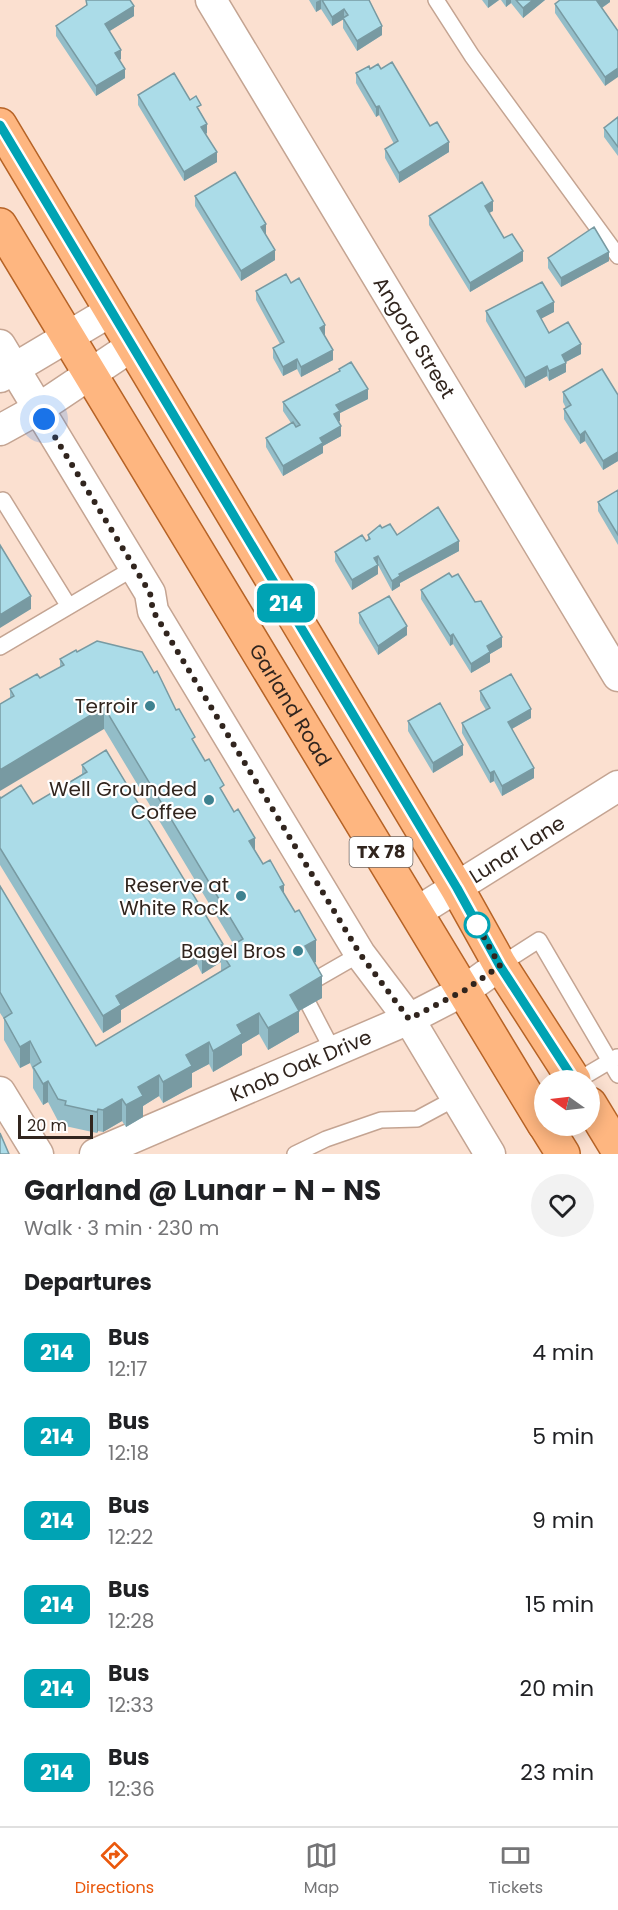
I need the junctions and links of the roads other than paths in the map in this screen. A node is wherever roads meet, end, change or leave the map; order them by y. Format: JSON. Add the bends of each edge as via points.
{"nodes":[{"id":1,"x":211,"y":0,"type":"edge"},
{"id":2,"x":436,"y":0,"type":"edge"},
{"id":3,"x":0,"y":125,"type":"edge"},
{"id":4,"x":0,"y":225,"type":"edge"},
{"id":5,"x":618,"y":256,"type":"edge"},
{"id":6,"x":111,"y":311,"type":"junction"},
{"id":7,"x":67,"y":337,"type":"junction"},
{"id":8,"x":132,"y":346,"type":"junction"},
{"id":9,"x":5,"y":364,"type":"edge"},
{"id":10,"x":89,"y":374,"type":"junction"},
{"id":11,"x":38,"y":409,"type":"junction"},
{"id":12,"x":0,"y":429,"type":"edge"},
{"id":13,"x":0,"y":502,"type":"edge"},
{"id":14,"x":134,"y":568,"type":"junction"},
{"id":15,"x":68,"y":605,"type":"junction"},
{"id":16,"x":0,"y":647,"type":"edge"},
{"id":17,"x":618,"y":676,"type":"edge"},
{"id":18,"x":618,"y":786,"type":"edge"},
{"id":19,"x":457,"y":888,"type":"junction"},
{"id":20,"x":417,"y":912,"type":"junction"},
{"id":21,"x":360,"y":954,"type":"junction"},
{"id":22,"x":500,"y":966,"type":"junction"},
{"id":23,"x":313,"y":981,"type":"edge"},
{"id":24,"x":465,"y":990,"type":"junction"},
{"id":25,"x":309,"y":1005,"type":"edge"},
{"id":26,"x":409,"y":1019,"type":"junction"},
{"id":27,"x":333,"y":1051,"type":"junction"},
{"id":28,"x":615,"y":1064,"type":"edge"},
{"id":29,"x":569,"y":1070,"type":"edge"},
{"id":30,"x":600,"y":1070,"type":"edge"},
{"id":31,"x":0,"y":1092,"type":"edge"},
{"id":32,"x":456,"y":1098,"type":"junction"},
{"id":33,"x":534,"y":1106,"type":"edge"},
{"id":34,"x":600,"y":1120,"type":"edge"},
{"id":35,"x":552,"y":1136,"type":"edge"},
{"id":36,"x":618,"y":1149,"type":"edge"},
{"id":37,"x":38,"y":1154,"type":"edge"},
{"id":38,"x":95,"y":1154,"type":"edge"},
{"id":39,"x":295,"y":1154,"type":"edge"},
{"id":40,"x":490,"y":1154,"type":"edge"},
{"id":41,"x":563,"y":1154,"type":"edge"}],
"edges":[{"from":1,"to":17,"type":"street","name":"Angora Street"},
{"from":2,"to":5,"type":"lane","via":[[472,56]]},
{"from":3,"to":6,"type":"main road","number":"TX 78"},
{"from":4,"to":7,"type":"main road","name":"Garland Road","number":"TX 78"},
{"from":6,"to":7,"type":"street"},
{"from":6,"to":8,"type":"main road","number":"TX 78"},
{"from":7,"to":9,"type":"street"},
{"from":7,"to":10,"type":"main road","name":"Garland Road","number":"TX 78"},
{"from":8,"to":10,"type":"street"},
{"from":8,"to":19,"type":"main road","number":"TX 78"},
{"from":9,"to":11,"type":"street"},
{"from":10,"to":11,"type":"street"},
{"from":10,"to":20,"type":"main road","name":"Garland Road","number":"TX 78"},
{"from":11,"to":12,"type":"street"},
{"from":11,"to":14,"type":"street"},
{"from":13,"to":15,"type":"lane","via":[[3,500]]},
{"from":14,"to":15,"type":"lane"},
{"from":14,"to":21,"type":"street","via":[[150,593],[153,611]]},
{"from":15,"to":16,"type":"lane"},
{"from":18,"to":19,"type":"street","name":"Lunar Lane"},
{"from":19,"to":20,"type":"street","name":"Lunar Lane"},
{"from":19,"to":22,"type":"main road","number":"TX 78"},
{"from":20,"to":24,"type":"main road","name":"Garland Road","number":"TX 78"},
{"from":21,"to":23,"type":"lane"},
{"from":21,"to":26,"type":"street"},
{"from":22,"to":24,"type":"street","name":"Knob Oak Drive"},
{"from":22,"to":28,"type":"lane","via":[[539,940]]},
{"from":22,"to":29,"type":"main road","number":"TX 78"},
{"from":24,"to":26,"type":"street","name":"Knob Oak Drive"},
{"from":24,"to":33,"type":"main road","name":"Garland Road","number":"TX 78"},
{"from":25,"to":27,"type":"lane"},
{"from":26,"to":27,"type":"street","name":"Knob Oak Drive"},
{"from":26,"to":32,"type":"street"},
{"from":27,"to":38,"type":"street","name":"Knob Oak Drive"},
{"from":28,"to":30,"type":"lane"},
{"from":31,"to":37,"type":"street"},
{"from":32,"to":39,"type":"lane","via":[[417,1119],[381,1120]]},
{"from":32,"to":40,"type":"street"},
{"from":34,"to":36,"type":"main road"},
{"from":35,"to":41,"type":"main road","name":"Garland Road","number":"TX 78"}]}
